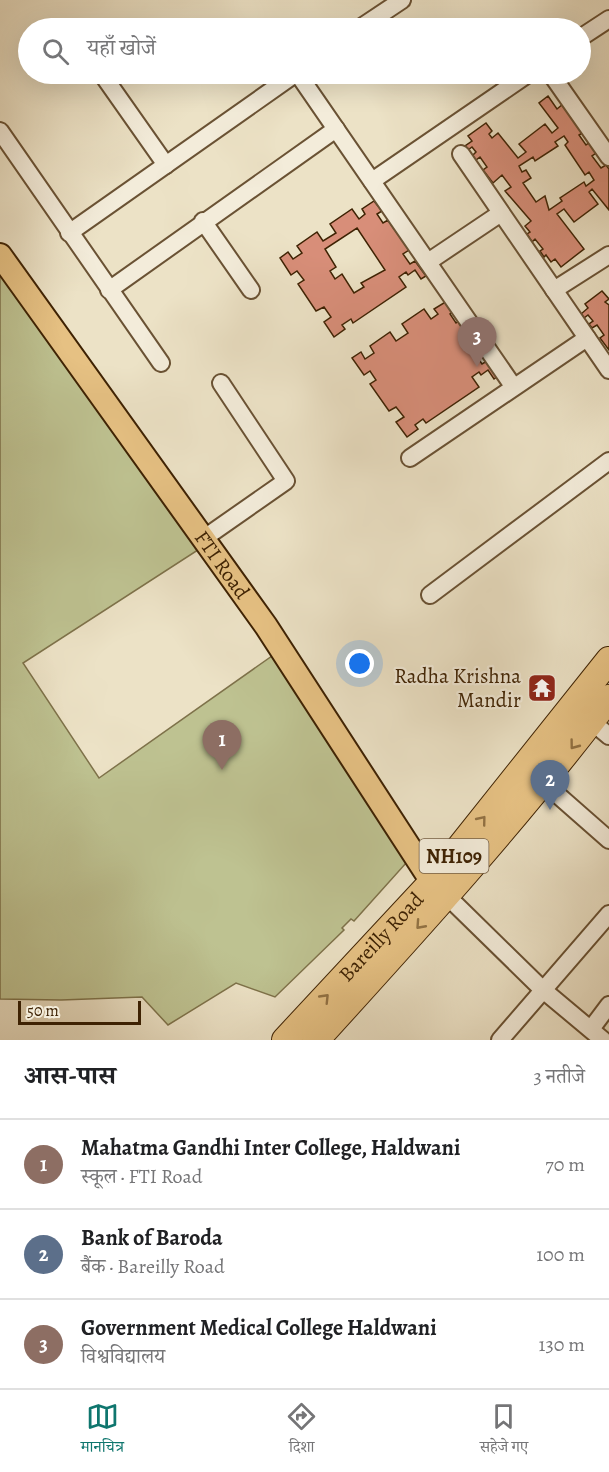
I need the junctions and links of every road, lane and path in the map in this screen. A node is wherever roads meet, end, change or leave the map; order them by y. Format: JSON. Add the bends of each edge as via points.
{"nodes":[{"id":1,"x":402,"y":0,"type":"edge"},
{"id":2,"x":375,"y":18,"type":"edge"},
{"id":3,"x":609,"y":19,"type":"edge"},
{"id":4,"x":591,"y":31,"type":"edge"},
{"id":5,"x":109,"y":84,"type":"edge"},
{"id":6,"x":282,"y":84,"type":"edge"},
{"id":7,"x":303,"y":84,"type":"edge"},
{"id":8,"x":513,"y":84,"type":"edge"},
{"id":9,"x":558,"y":84,"type":"edge"},
{"id":10,"x":336,"y":129,"type":"junction"},
{"id":11,"x":0,"y":131,"type":"edge"},
{"id":12,"x":460,"y":154,"type":"dead end"},
{"id":13,"x":609,"y":157,"type":"edge"},
{"id":14,"x":166,"y":165,"type":"junction"},
{"id":15,"x":372,"y":181,"type":"junction"},
{"id":16,"x":501,"y":213,"type":"junction"},
{"id":17,"x":203,"y":221,"type":"junction"},
{"id":18,"x":69,"y":233,"type":"junction"},
{"id":19,"x":0,"y":255,"type":"edge"},
{"id":20,"x":609,"y":255,"type":"edge"},
{"id":21,"x":429,"y":262,"type":"junction"},
{"id":22,"x":109,"y":290,"type":"junction"},
{"id":23,"x":251,"y":290,"type":"dead end"},
{"id":24,"x":554,"y":290,"type":"junction"},
{"id":25,"x":587,"y":338,"type":"junction"},
{"id":26,"x":161,"y":363,"type":"dead end"},
{"id":27,"x":609,"y":370,"type":"edge"},
{"id":28,"x":221,"y":383,"type":"dead end"},
{"id":29,"x":513,"y":386,"type":"junction"},
{"id":30,"x":410,"y":458,"type":"dead end"},
{"id":31,"x":609,"y":461,"type":"edge"},
{"id":32,"x":203,"y":539,"type":"junction"},
{"id":33,"x":430,"y":595,"type":"dead end"},
{"id":34,"x":609,"y":660,"type":"edge"},
{"id":35,"x":609,"y":698,"type":"edge"},
{"id":36,"x":600,"y":729,"type":"edge"},
{"id":37,"x":543,"y":782,"type":"junction"},
{"id":38,"x":609,"y":840,"type":"edge"},
{"id":39,"x":440,"y":889,"type":"junction"},
{"id":40,"x":609,"y":914,"type":"edge"},
{"id":41,"x":542,"y":989,"type":"junction"},
{"id":42,"x":609,"y":1005,"type":"edge"},
{"id":43,"x":597,"y":1034,"type":"edge"},
{"id":44,"x":285,"y":1040,"type":"edge"},
{"id":45,"x":316,"y":1040,"type":"edge"},
{"id":46,"x":500,"y":1040,"type":"edge"}],
"edges":[{"from":1,"to":2,"type":"street"},
{"from":3,"to":4,"type":"street"},
{"from":5,"to":14,"type":"street"},
{"from":6,"to":14,"type":"street"},
{"from":7,"to":10,"type":"street"},
{"from":8,"to":15,"type":"street"},
{"from":9,"to":13,"type":"street"},
{"from":10,"to":15,"type":"street"},
{"from":10,"to":17,"type":"street"},
{"from":11,"to":18,"type":"street"},
{"from":12,"to":16,"type":"street"},
{"from":14,"to":18,"type":"street"},
{"from":15,"to":21,"type":"street"},
{"from":16,"to":21,"type":"street"},
{"from":16,"to":24,"type":"street"},
{"from":17,"to":22,"type":"street"},
{"from":17,"to":23,"type":"street"},
{"from":18,"to":22,"type":"street"},
{"from":19,"to":32,"type":"main road","name":"FTI Road"},
{"from":20,"to":24,"type":"street"},
{"from":21,"to":29,"type":"street"},
{"from":22,"to":26,"type":"street"},
{"from":24,"to":25,"type":"street"},
{"from":25,"to":27,"type":"street"},
{"from":25,"to":29,"type":"street"},
{"from":28,"to":32,"type":"street","via":[[286,481]]},
{"from":29,"to":30,"type":"street"},
{"from":31,"to":33,"type":"street"},
{"from":32,"to":39,"type":"main road","name":"FTI Road","via":[[266,626]]},
{"from":39,"to":34,"type":"highway","name":"Bareilly Road","number":"NH109","one_way":true},
{"from":35,"to":36,"type":"highway","name":"Bareilly Road","number":"NH109"},
{"from":36,"to":37,"type":"highway","name":"Bareilly Road","number":"NH109","one_way":true},
{"from":37,"to":38,"type":"street"},
{"from":37,"to":39,"type":"highway","name":"Bareilly Road","number":"NH109"},
{"from":39,"to":41,"type":"street"},
{"from":44,"to":39,"type":"highway","name":"Bareilly Road","number":"NH109","one_way":true},
{"from":39,"to":45,"type":"highway","name":"Bareilly Road","number":"NH109","one_way":true},
{"from":40,"to":41,"type":"street"},
{"from":41,"to":43,"type":"street"},
{"from":41,"to":46,"type":"street"},
{"from":42,"to":43,"type":"street"}]}
